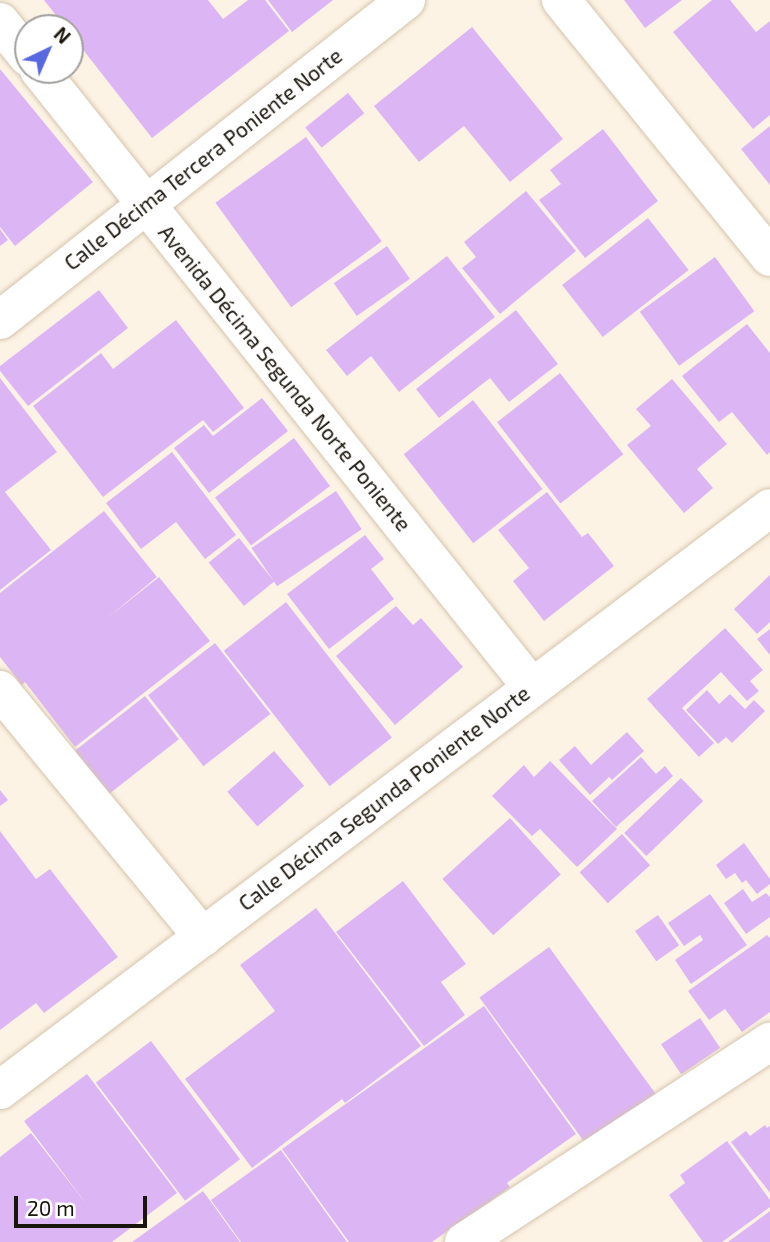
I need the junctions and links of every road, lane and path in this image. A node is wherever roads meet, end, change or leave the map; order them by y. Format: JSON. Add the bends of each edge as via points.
{"nodes":[{"id":1,"x":406,"y":0,"type":"edge"},
{"id":2,"x":561,"y":0,"type":"edge"},
{"id":3,"x":0,"y":22,"type":"edge"},
{"id":4,"x":14,"y":40,"type":"edge"},
{"id":5,"x":50,"y":84,"type":"edge"},
{"id":6,"x":145,"y":203,"type":"junction"},
{"id":7,"x":770,"y":257,"type":"edge"},
{"id":8,"x":0,"y":320,"type":"edge"},
{"id":9,"x":770,"y":508,"type":"edge"},
{"id":10,"x":531,"y":686,"type":"junction"},
{"id":11,"x":0,"y":690,"type":"edge"},
{"id":12,"x":202,"y":937,"type":"junction"},
{"id":13,"x":770,"y":1042,"type":"edge"},
{"id":14,"x":0,"y":1090,"type":"edge"},
{"id":15,"x":464,"y":1242,"type":"edge"}],
"edges":[{"from":1,"to":6,"type":"street","name":"Calle Décima Tercera Poniente Norte"},
{"from":2,"to":7,"type":"street"},
{"from":3,"to":4,"type":"street"},
{"from":5,"to":6,"type":"street","name":"Avenida Décima Segunda Norte Poniente"},
{"from":6,"to":8,"type":"street","name":"Calle Décima Tercera Poniente Norte"},
{"from":6,"to":10,"type":"street","name":"Avenida Décima Segunda Norte Poniente"},
{"from":9,"to":10,"type":"street","name":"Calle Décima Segunda Poniente Norte"},
{"from":10,"to":12,"type":"street","name":"Calle Décima Segunda Poniente Norte"},
{"from":11,"to":12,"type":"street"},
{"from":12,"to":14,"type":"street","name":"Calle Décima Segunda Poniente Norte"},
{"from":13,"to":15,"type":"street"}]}
